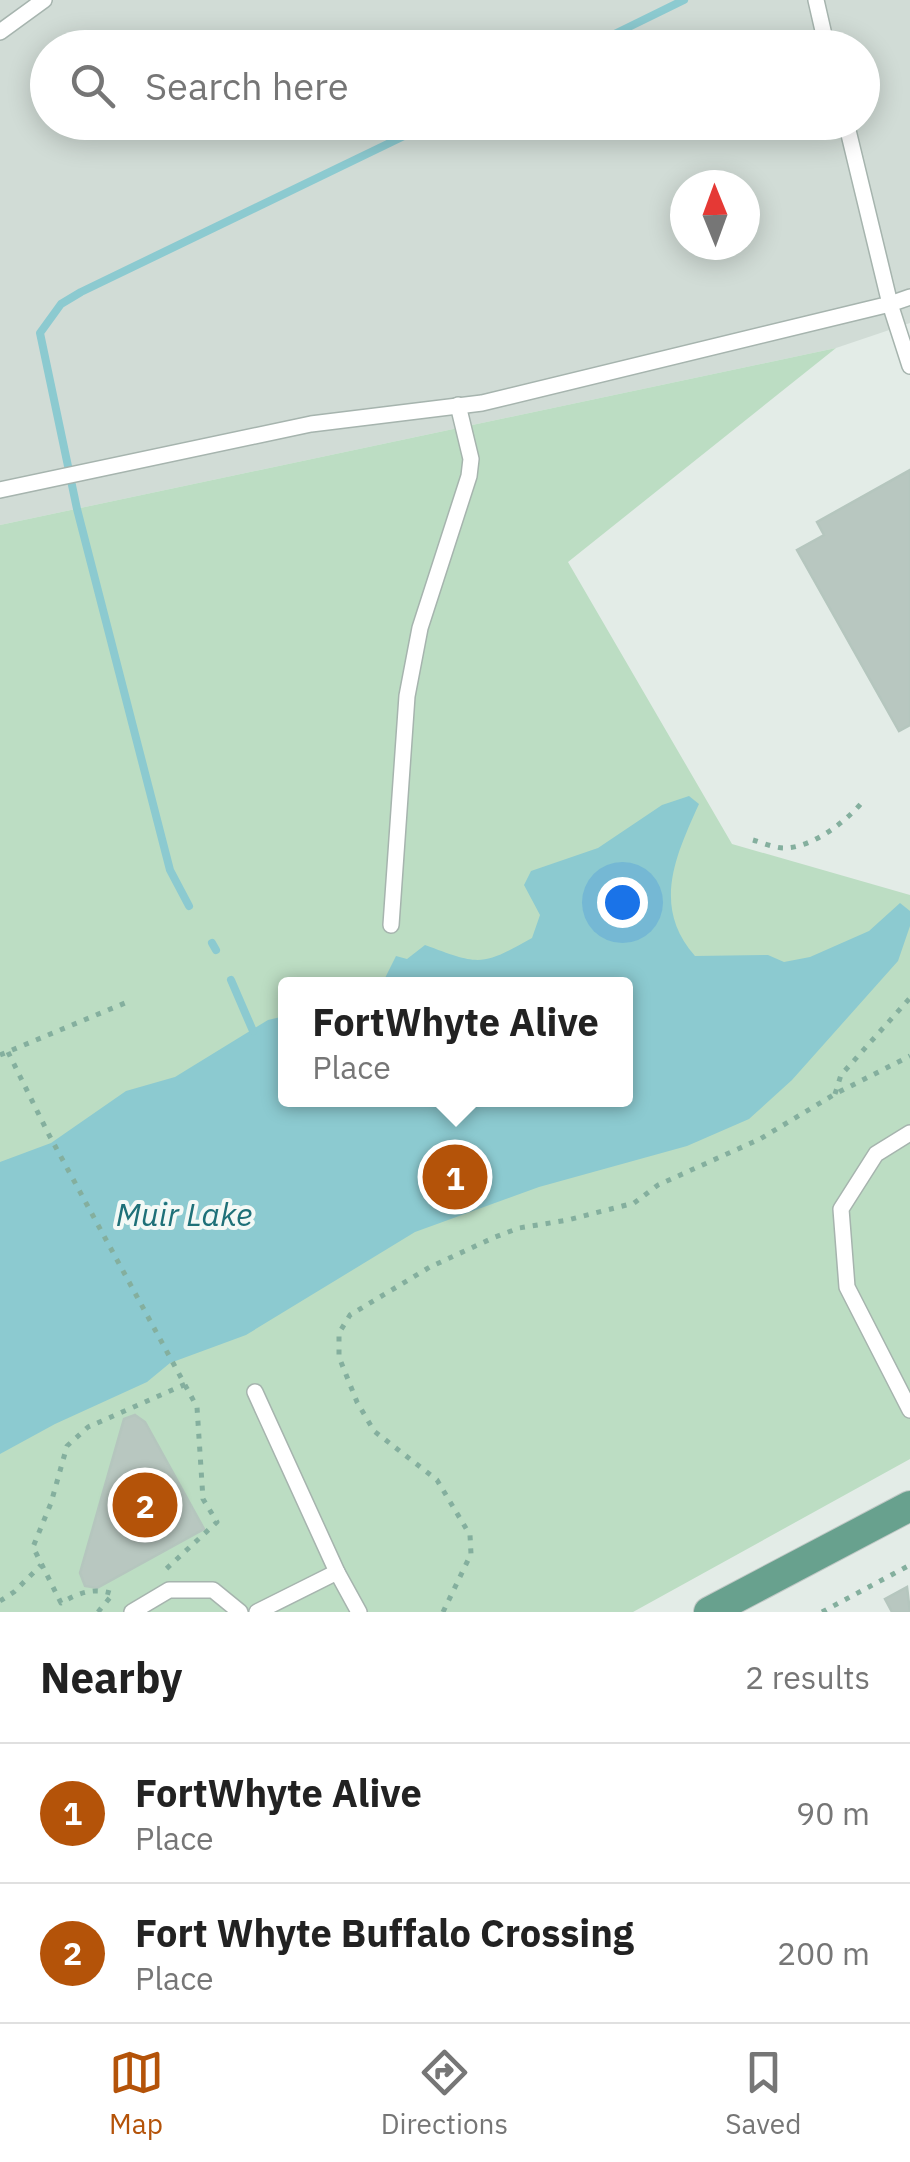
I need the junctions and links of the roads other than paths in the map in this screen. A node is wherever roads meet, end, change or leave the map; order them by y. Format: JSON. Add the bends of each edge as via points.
{"nodes":[{"id":1,"x":44,"y":0,"type":"edge"},
{"id":2,"x":816,"y":0,"type":"edge"},
{"id":3,"x":823,"y":30,"type":"edge"},
{"id":4,"x":0,"y":32,"type":"edge"},
{"id":5,"x":850,"y":140,"type":"edge"},
{"id":6,"x":910,"y":296,"type":"edge"},
{"id":7,"x":890,"y":304,"type":"junction"},
{"id":8,"x":910,"y":366,"type":"edge"},
{"id":9,"x":458,"y":406,"type":"junction"},
{"id":10,"x":0,"y":490,"type":"edge"},
{"id":11,"x":390,"y":925,"type":"dead end"},
{"id":12,"x":910,"y":1132,"type":"edge"},
{"id":13,"x":255,"y":1392,"type":"dead end"},
{"id":14,"x":910,"y":1410,"type":"edge"},
{"id":15,"x":910,"y":1506,"type":"edge"},
{"id":16,"x":337,"y":1572,"type":"junction"},
{"id":17,"x":132,"y":1612,"type":"edge"},
{"id":18,"x":240,"y":1612,"type":"edge"},
{"id":19,"x":256,"y":1612,"type":"edge"},
{"id":20,"x":359,"y":1612,"type":"edge"},
{"id":21,"x":709,"y":1612,"type":"edge"}],
"edges":[{"from":1,"to":4,"type":"lane"},
{"from":2,"to":3,"type":"lane"},
{"from":5,"to":7,"type":"lane"},
{"from":6,"to":7,"type":"lane"},
{"from":7,"to":8,"type":"lane"},
{"from":7,"to":9,"type":"lane"},
{"from":9,"to":10,"type":"lane","via":[[311,424]]},
{"from":9,"to":11,"type":"lane","via":[[469,476],[412,662]]},
{"from":12,"to":14,"type":"lane","via":[[876,1154],[842,1210],[847,1287]]},
{"from":13,"to":16,"type":"lane"},
{"from":15,"to":21,"type":"main road"},
{"from":16,"to":19,"type":"lane"},
{"from":16,"to":20,"type":"lane"},
{"from":17,"to":18,"type":"lane","via":[[170,1590],[213,1590]]}]}
